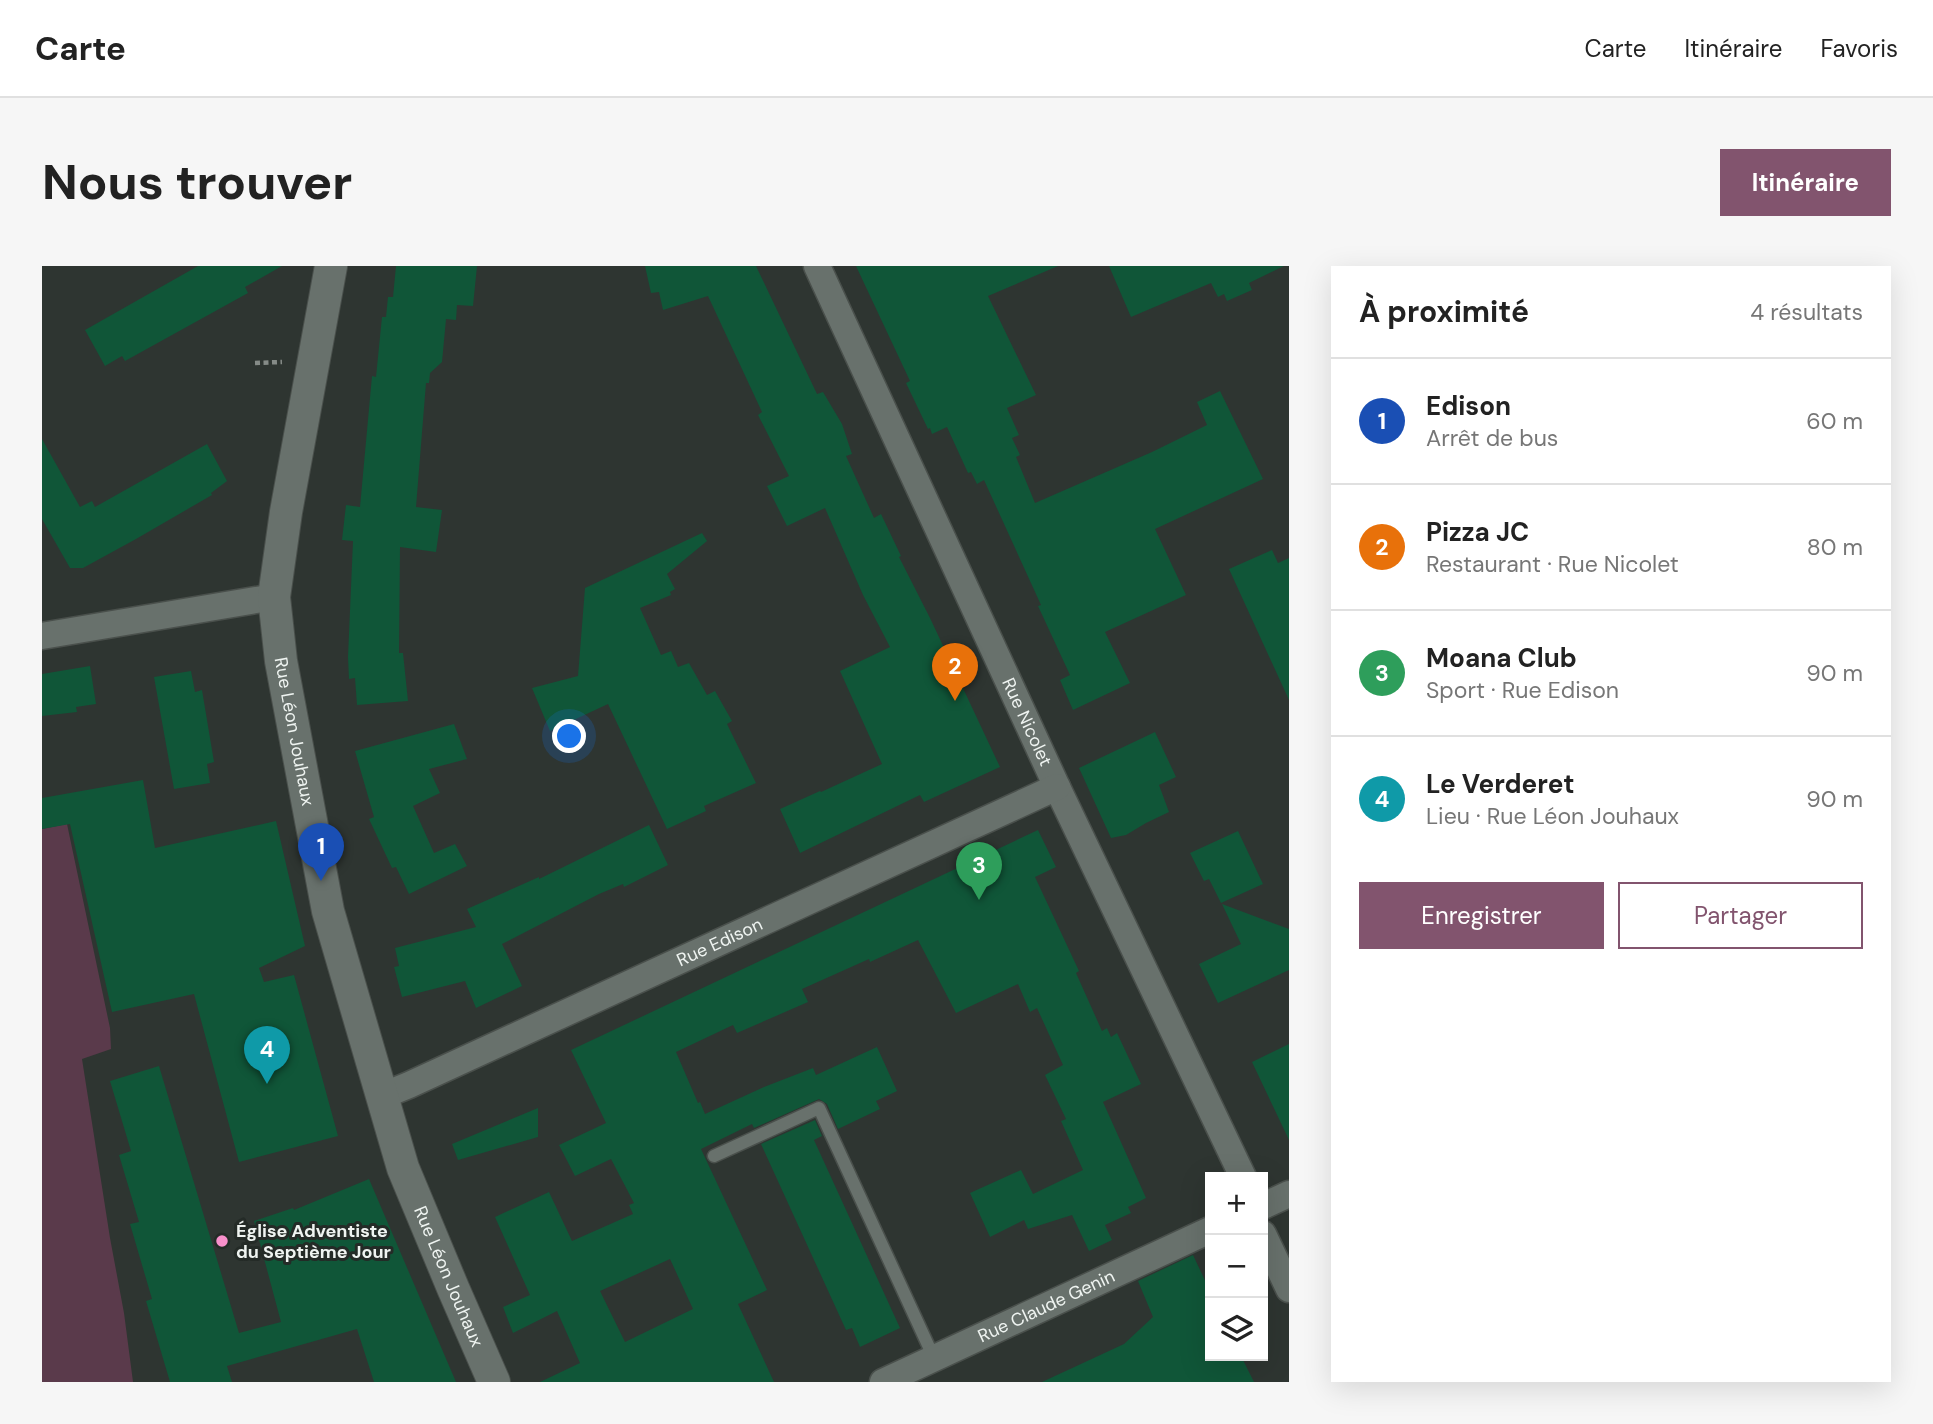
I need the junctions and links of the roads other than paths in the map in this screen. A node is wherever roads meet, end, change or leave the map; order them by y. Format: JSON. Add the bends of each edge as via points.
{"nodes":[{"id":1,"x":331,"y":266,"type":"edge"},
{"id":2,"x":817,"y":266,"type":"edge"},
{"id":3,"x":274,"y":597,"type":"junction"},
{"id":4,"x":42,"y":636,"type":"edge"},
{"id":5,"x":1057,"y":787,"type":"junction"},
{"id":6,"x":382,"y":1096,"type":"junction"},
{"id":7,"x":714,"y":1156,"type":"dead end"},
{"id":8,"x":1241,"y":1172,"type":"edge"},
{"id":9,"x":1289,"y":1194,"type":"edge"},
{"id":10,"x":1268,"y":1204,"type":"edge"},
{"id":11,"x":1205,"y":1232,"type":"edge"},
{"id":12,"x":1263,"y":1235,"type":"edge"},
{"id":13,"x":1289,"y":1289,"type":"edge"},
{"id":14,"x":934,"y":1358,"type":"junction"},
{"id":15,"x":494,"y":1382,"type":"edge"},
{"id":16,"x":883,"y":1382,"type":"edge"}],
"edges":[{"from":1,"to":3,"type":"street","name":"Rue Léon Jouhaux"},
{"from":2,"to":5,"type":"street","name":"Rue Nicolet"},
{"from":3,"to":4,"type":"street"},
{"from":3,"to":6,"type":"street","name":"Rue Léon Jouhaux","via":[[323,891]]},
{"from":5,"to":6,"type":"street","name":"Rue Edison"},
{"from":5,"to":8,"type":"street","name":"Rue Nicolet"},
{"from":6,"to":15,"type":"street","name":"Rue Léon Jouhaux","via":[[403,1168]]},
{"from":7,"to":14,"type":"lane","via":[[819,1108]]},
{"from":9,"to":10,"type":"street"},
{"from":11,"to":14,"type":"street","name":"Rue Claude Genin"},
{"from":12,"to":13,"type":"street"},
{"from":14,"to":16,"type":"street","name":"Rue Claude Genin"}]}
